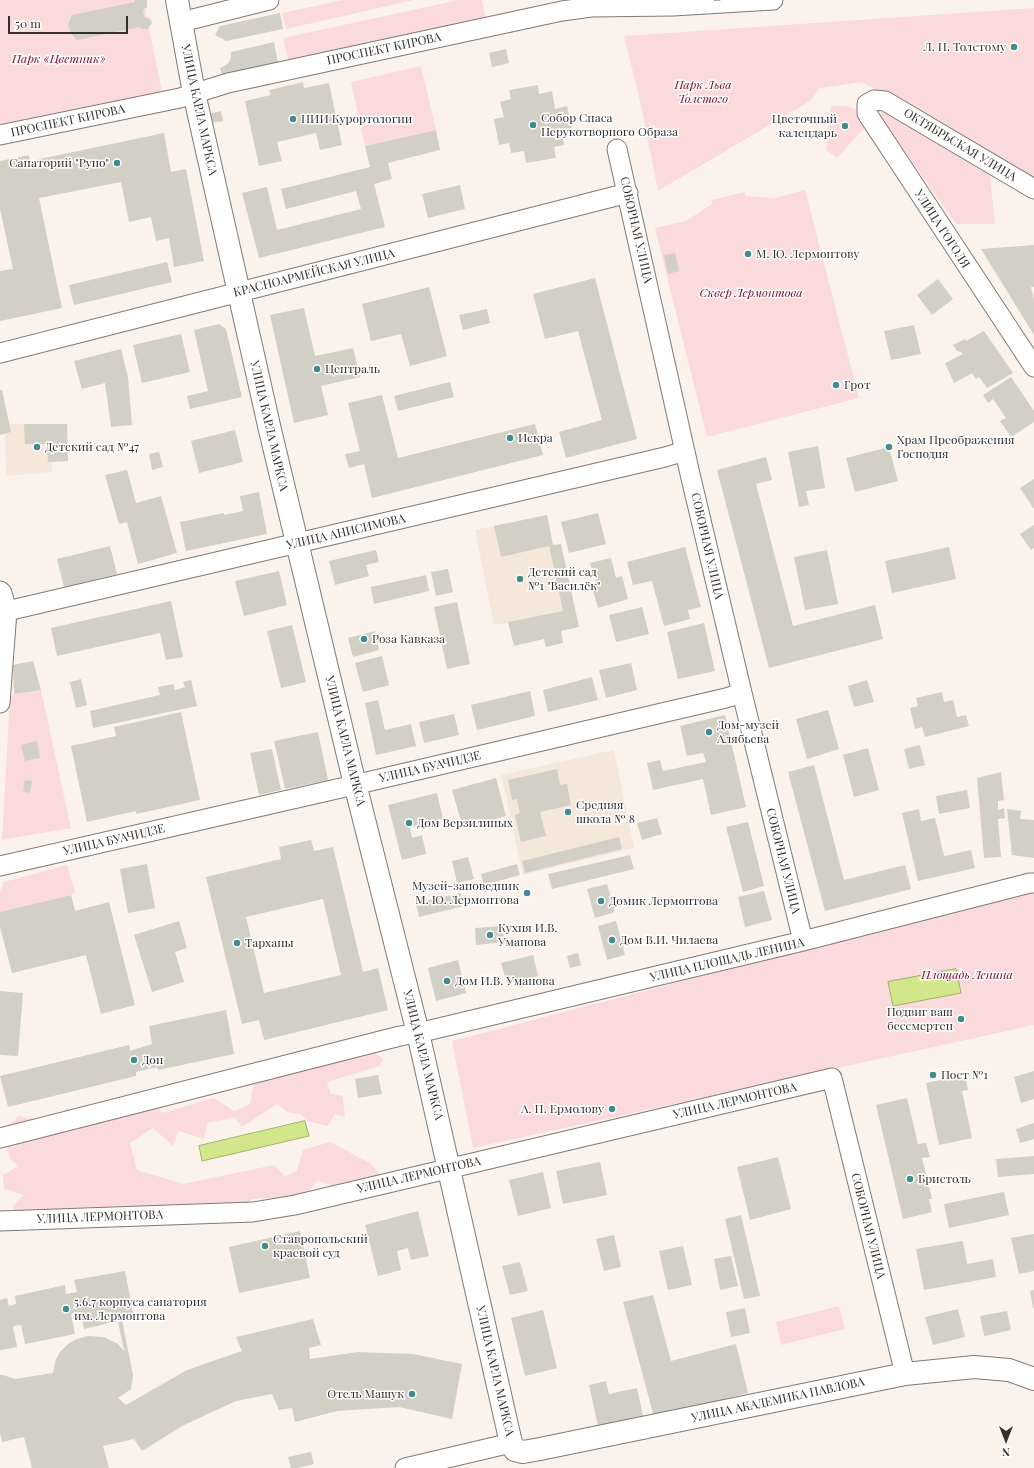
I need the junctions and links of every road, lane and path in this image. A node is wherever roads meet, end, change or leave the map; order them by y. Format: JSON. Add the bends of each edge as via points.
{"nodes":[{"id":1,"x":177,"y":0,"type":"edge"},
{"id":2,"x":269,"y":0,"type":"edge"},
{"id":3,"x":773,"y":0,"type":"edge"},
{"id":4,"x":667,"y":3,"type":"edge"},
{"id":5,"x":181,"y":22,"type":"junction"},
{"id":6,"x":194,"y":93,"type":"junction"},
{"id":7,"x":885,"y":100,"type":"joint"},
{"id":8,"x":0,"y":135,"type":"edge"},
{"id":9,"x":617,"y":149,"type":"dead end"},
{"id":10,"x":1034,"y":188,"type":"edge"},
{"id":11,"x":628,"y":193,"type":"junction"},
{"id":12,"x":239,"y":292,"type":"junction"},
{"id":13,"x":0,"y":353,"type":"edge"},
{"id":14,"x":1034,"y":367,"type":"edge"},
{"id":15,"x":685,"y":451,"type":"junction"},
{"id":16,"x":297,"y":543,"type":"junction"},
{"id":17,"x":0,"y":591,"type":"edge"},
{"id":18,"x":7,"y":611,"type":"junction"},
{"id":19,"x":742,"y":693,"type":"junction"},
{"id":20,"x":0,"y":703,"type":"edge"},
{"id":21,"x":355,"y":785,"type":"junction"},
{"id":22,"x":0,"y":866,"type":"edge"},
{"id":23,"x":1034,"y":883,"type":"edge"},
{"id":24,"x":803,"y":941,"type":"junction"},
{"id":25,"x":418,"y":1033,"type":"junction"},
{"id":26,"x":832,"y":1078,"type":"joint"},
{"id":27,"x":0,"y":1138,"type":"edge"},
{"id":28,"x":450,"y":1168,"type":"junction"},
{"id":29,"x":0,"y":1221,"type":"edge"},
{"id":30,"x":905,"y":1374,"type":"junction"},
{"id":31,"x":1034,"y":1379,"type":"edge"},
{"id":32,"x":517,"y":1448,"type":"junction"},
{"id":33,"x":405,"y":1468,"type":"edge"}],
"edges":[{"from":1,"to":5,"type":"street","name":"УЛИЦА КАРЛА МАРКСА"},
{"from":2,"to":5,"type":"street"},
{"from":3,"to":4,"type":"street","name":"ПРОСПЕКТ КИРОВА"},
{"from":4,"to":6,"type":"street","name":"ПРОСПЕКТ КИРОВА","via":[[562,11],[228,83]]},
{"from":5,"to":6,"type":"street","name":"УЛИЦА КАРЛА МАРКСА"},
{"from":6,"to":8,"type":"street","name":"ПРОСПЕКТ КИРОВА"},
{"from":6,"to":12,"type":"street","name":"УЛИЦА КАРЛА МАРКСА"},
{"from":7,"to":10,"type":"street","name":"ОКТЯБРЬСКАЯ УЛИЦА"},
{"from":7,"to":14,"type":"street","name":"УЛИЦА ГОГОЛЯ","via":[[874,100],[867,104],[867,113]]},
{"from":9,"to":11,"type":"street","name":"СОБОРНАЯ УЛИЦА"},
{"from":11,"to":12,"type":"street","name":"КРАСНОАРМЕЙСКАЯ УЛИЦА"},
{"from":11,"to":15,"type":"street","name":"СОБОРНАЯ УЛИЦА"},
{"from":12,"to":13,"type":"street","name":"КРАСНОАРМЕЙСКАЯ УЛИЦА"},
{"from":12,"to":16,"type":"street","name":"УЛИЦА КАРЛА МАРКСА"},
{"from":15,"to":16,"type":"street","name":"УЛИЦА АНИСИМОВА"},
{"from":15,"to":19,"type":"street","name":"СОБОРНАЯ УЛИЦА"},
{"from":16,"to":18,"type":"street","name":"УЛИЦА АНИСИМОВА"},
{"from":16,"to":21,"type":"street","name":"УЛИЦА КАРЛА МАРКСА"},
{"from":17,"to":18,"type":"street"},
{"from":18,"to":20,"type":"street"},
{"from":19,"to":21,"type":"street","name":"УЛИЦА БУАЧИДЗЕ"},
{"from":19,"to":24,"type":"street","name":"СОБОРНАЯ УЛИЦА"},
{"from":21,"to":22,"type":"street","name":"УЛИЦА БУАЧИДЗЕ"},
{"from":21,"to":25,"type":"street","name":"УЛИЦА КАРЛА МАРКСА"},
{"from":23,"to":24,"type":"street","name":"УЛИЦА ПЛОЩАДЬ ЛЕНИНА"},
{"from":24,"to":25,"type":"street","name":"УЛИЦА ПЛОЩАДЬ ЛЕНИНА"},
{"from":25,"to":27,"type":"street"},
{"from":25,"to":28,"type":"street","name":"УЛИЦА КАРЛА МАРКСА"},
{"from":26,"to":28,"type":"street","name":"УЛИЦА ЛЕРМОНТОВА"},
{"from":26,"to":30,"type":"street","name":"СОБОРНАЯ УЛИЦА"},
{"from":28,"to":29,"type":"street","name":"УЛИЦА ЛЕРМОНТОВА","via":[[295,1205],[253,1212]]},
{"from":28,"to":32,"type":"street","name":"УЛИЦА КАРЛА МАРКСА"},
{"from":30,"to":31,"type":"street","name":"УЛИЦА АКАДЕМИКА ПАВЛОВА","via":[[974,1367],[1009,1370]]},
{"from":30,"to":32,"type":"street","name":"УЛИЦА АКАДЕМИКА ПАВЛОВА"},
{"from":32,"to":33,"type":"street","name":"УЛИЦА АКАДЕМИКА ПАВЛОВА"}]}
